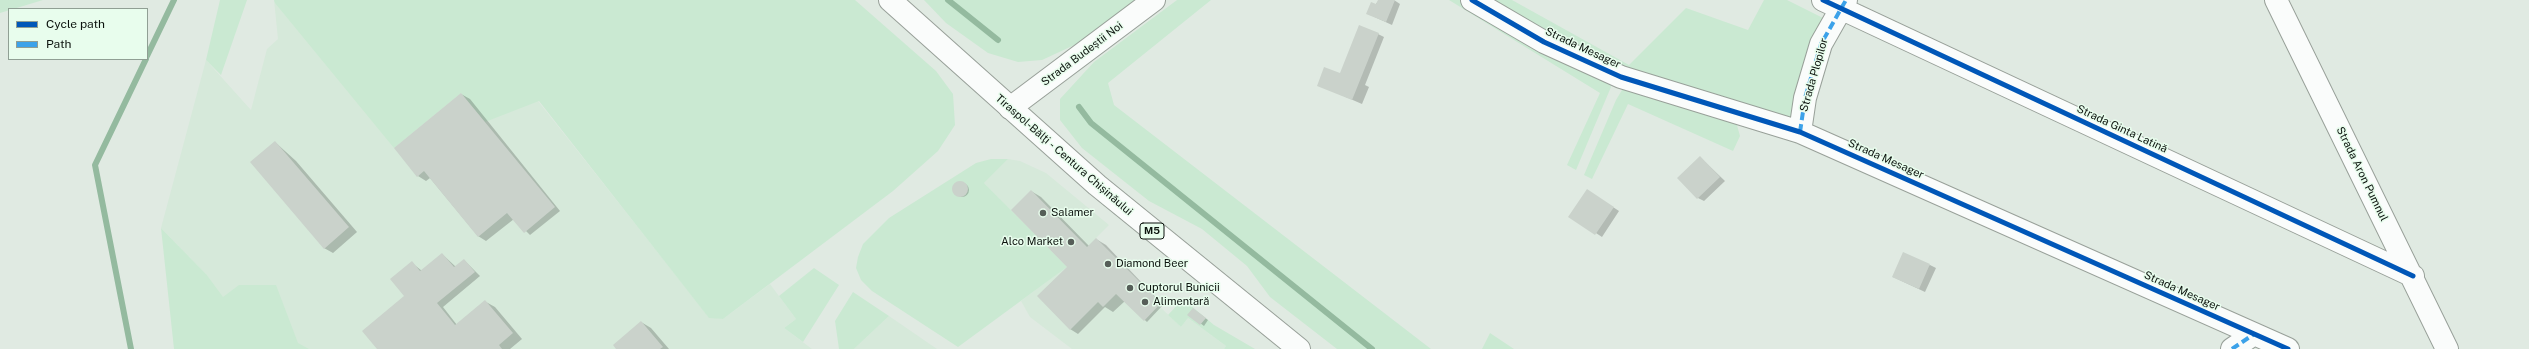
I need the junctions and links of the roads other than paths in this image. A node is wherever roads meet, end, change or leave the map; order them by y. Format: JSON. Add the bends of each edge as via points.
{"nodes":[{"id":1,"x":890,"y":0,"type":"edge"},
{"id":2,"x":1154,"y":0,"type":"edge"},
{"id":3,"x":1472,"y":0,"type":"edge"},
{"id":4,"x":2276,"y":0,"type":"edge"},
{"id":5,"x":1836,"y":3,"type":"edge"},
{"id":6,"x":1010,"y":108,"type":"junction"},
{"id":7,"x":1800,"y":132,"type":"junction"},
{"id":8,"x":2413,"y":276,"type":"junction"},
{"id":9,"x":2254,"y":334,"type":"junction"},
{"id":10,"x":1299,"y":349,"type":"edge"},
{"id":11,"x":2232,"y":349,"type":"edge"},
{"id":12,"x":2288,"y":349,"type":"edge"},
{"id":13,"x":2447,"y":349,"type":"edge"}],
"edges":[{"from":1,"to":6,"type":"main road","name":"Tiraspol-Bălţi - Centura Chișinăului","number":"M5"},
{"from":2,"to":6,"type":"main road","name":"Strada Budeștii Noi"},
{"from":3,"to":7,"type":"main road","name":"Strada Mesager","via":[[1544,42],[1622,77]]},
{"from":4,"to":8,"type":"main road","name":"Strada Aron Pumnul"},
{"from":5,"to":7,"type":"main road","name":"Strada Plopilor","via":[[1805,98]]},
{"from":5,"to":8,"type":"main road","name":"Strada Ginta Latină"},
{"from":6,"to":10,"type":"main road","name":"Tiraspol-Bălţi - Centura Chișinăului","number":"M5","via":[[1152,231]]},
{"from":7,"to":9,"type":"main road","name":"Strada Mesager"},
{"from":8,"to":13,"type":"main road","name":"Strada Aron Pumnul"},
{"from":9,"to":11,"type":"main road"},
{"from":9,"to":12,"type":"main road","name":"Strada Mesager"}]}
